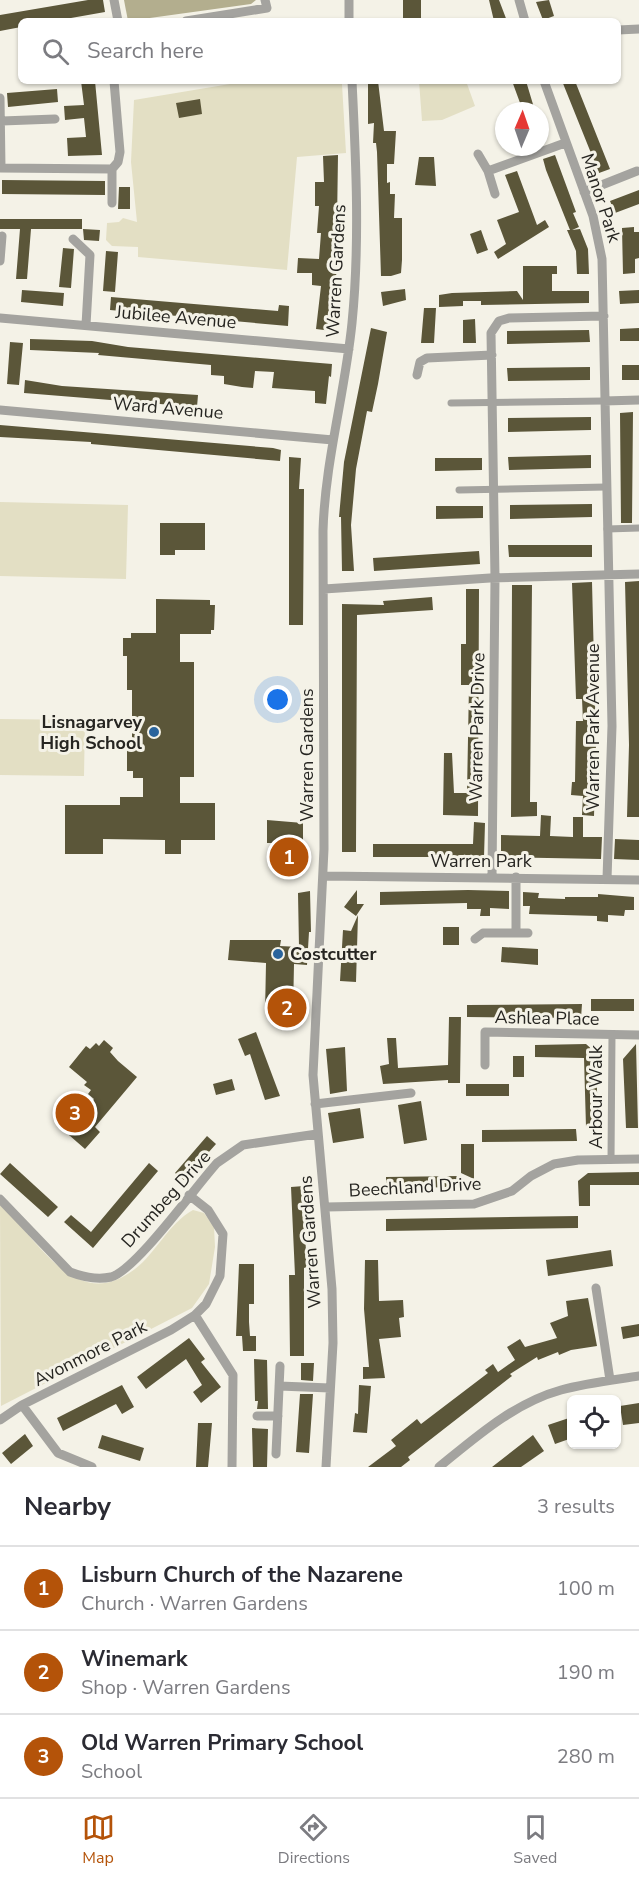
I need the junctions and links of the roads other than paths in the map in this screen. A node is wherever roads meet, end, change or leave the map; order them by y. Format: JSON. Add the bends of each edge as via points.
{"nodes":[{"id":1,"x":114,"y":0,"type":"edge"},
{"id":2,"x":265,"y":0,"type":"edge"},
{"id":3,"x":349,"y":0,"type":"edge"},
{"id":4,"x":519,"y":0,"type":"edge"},
{"id":5,"x":117,"y":18,"type":"edge"},
{"id":6,"x":205,"y":18,"type":"edge"},
{"id":7,"x":350,"y":18,"type":"edge"},
{"id":8,"x":524,"y":18,"type":"edge"},
{"id":9,"x":639,"y":29,"type":"edge"},
{"id":10,"x":621,"y":30,"type":"edge"},
{"id":11,"x":114,"y":84,"type":"edge"},
{"id":12,"x":352,"y":84,"type":"edge"},
{"id":13,"x":545,"y":84,"type":"edge"},
{"id":14,"x":0,"y":98,"type":"edge"},
{"id":15,"x":55,"y":118,"type":"dead end"},
{"id":16,"x":1,"y":127,"type":"edge"},
{"id":17,"x":565,"y":142,"type":"junction"},
{"id":18,"x":478,"y":154,"type":"dead end"},
{"id":19,"x":1,"y":168,"type":"edge"},
{"id":20,"x":112,"y":169,"type":"junction"},
{"id":21,"x":488,"y":171,"type":"junction"},
{"id":22,"x":637,"y":171,"type":"dead end"},
{"id":23,"x":584,"y":192,"type":"junction"},
{"id":24,"x":495,"y":194,"type":"dead end"},
{"id":25,"x":112,"y":203,"type":"dead end"},
{"id":26,"x":2,"y":236,"type":"dead end"},
{"id":27,"x":73,"y":239,"type":"dead end"},
{"id":28,"x":0,"y":261,"type":"edge"},
{"id":29,"x":603,"y":316,"type":"junction"},
{"id":30,"x":0,"y":318,"type":"edge"},
{"id":31,"x":86,"y":325,"type":"junction"},
{"id":32,"x":349,"y":349,"type":"junction"},
{"id":33,"x":492,"y":355,"type":"junction"},
{"id":34,"x":417,"y":375,"type":"dead end"},
{"id":35,"x":639,"y":400,"type":"edge"},
{"id":36,"x":604,"y":401,"type":"junction"},
{"id":37,"x":492,"y":402,"type":"junction"},
{"id":38,"x":451,"y":403,"type":"dead end"},
{"id":39,"x":0,"y":410,"type":"edge"},
{"id":40,"x":333,"y":440,"type":"junction"},
{"id":41,"x":606,"y":487,"type":"junction"},
{"id":42,"x":494,"y":489,"type":"junction"},
{"id":43,"x":459,"y":490,"type":"dead end"},
{"id":44,"x":639,"y":528,"type":"edge"},
{"id":45,"x":607,"y":530,"type":"junction"},
{"id":46,"x":639,"y":574,"type":"edge"},
{"id":47,"x":609,"y":575,"type":"junction"},
{"id":48,"x":495,"y":578,"type":"junction"},
{"id":49,"x":324,"y":589,"type":"junction"},
{"id":50,"x":323,"y":876,"type":"junction"},
{"id":51,"x":492,"y":877,"type":"junction"},
{"id":52,"x":516,"y":878,"type":"junction"},
{"id":53,"x":607,"y":879,"type":"junction"},
{"id":54,"x":639,"y":880,"type":"edge"},
{"id":55,"x":516,"y":933,"type":"junction"},
{"id":56,"x":528,"y":933,"type":"dead end"},
{"id":57,"x":475,"y":939,"type":"dead end"},
{"id":58,"x":612,"y":1035,"type":"junction"},
{"id":59,"x":639,"y":1035,"type":"edge"},
{"id":60,"x":485,"y":1065,"type":"dead end"},
{"id":61,"x":411,"y":1093,"type":"dead end"},
{"id":62,"x":315,"y":1104,"type":"junction"},
{"id":63,"x":317,"y":1134,"type":"junction"},
{"id":64,"x":639,"y":1159,"type":"edge"},
{"id":65,"x":611,"y":1160,"type":"junction"},
{"id":66,"x":189,"y":1195,"type":"junction"},
{"id":67,"x":0,"y":1199,"type":"edge"},
{"id":68,"x":326,"y":1208,"type":"junction"},
{"id":69,"x":596,"y":1288,"type":"dead end"},
{"id":70,"x":195,"y":1315,"type":"junction"},
{"id":71,"x":280,"y":1366,"type":"dead end"},
{"id":72,"x":639,"y":1376,"type":"edge"},
{"id":73,"x":610,"y":1380,"type":"junction"},
{"id":74,"x":279,"y":1386,"type":"junction"},
{"id":75,"x":330,"y":1388,"type":"junction"},
{"id":76,"x":22,"y":1405,"type":"junction"},
{"id":77,"x":258,"y":1416,"type":"dead end"},
{"id":78,"x":278,"y":1416,"type":"junction"},
{"id":79,"x":0,"y":1420,"type":"edge"},
{"id":80,"x":276,"y":1454,"type":"dead end"},
{"id":81,"x":92,"y":1467,"type":"edge"},
{"id":82,"x":232,"y":1467,"type":"edge"},
{"id":83,"x":326,"y":1467,"type":"edge"},
{"id":84,"x":439,"y":1467,"type":"edge"}],
"edges":[{"from":1,"to":5,"type":"street"},
{"from":2,"to":6,"type":"street","via":[[267,8]]},
{"from":3,"to":7,"type":"street"},
{"from":4,"to":8,"type":"street"},
{"from":9,"to":10,"type":"street"},
{"from":11,"to":20,"type":"street","via":[[120,152]]},
{"from":12,"to":32,"type":"street","name":"Warren Gardens","via":[[357,244]]},
{"from":13,"to":17,"type":"street","name":"Manor Park"},
{"from":14,"to":16,"type":"street"},
{"from":15,"to":16,"type":"street"},
{"from":16,"to":19,"type":"street"},
{"from":17,"to":21,"type":"street"},
{"from":17,"to":23,"type":"street","name":"Manor Park"},
{"from":18,"to":21,"type":"street"},
{"from":19,"to":20,"type":"street"},
{"from":20,"to":25,"type":"street"},
{"from":21,"to":24,"type":"street"},
{"from":22,"to":23,"type":"street"},
{"from":23,"to":29,"type":"street","name":"Manor Park","via":[[602,258]]},
{"from":26,"to":28,"type":"street"},
{"from":27,"to":31,"type":"street","via":[[90,255]]},
{"from":29,"to":33,"type":"street","name":"Warren Park Drive","via":[[499,321],[491,333]]},
{"from":29,"to":36,"type":"street","name":"Manor Park"},
{"from":30,"to":31,"type":"street","name":"Jubilee Avenue"},
{"from":31,"to":32,"type":"street","name":"Jubilee Avenue"},
{"from":32,"to":40,"type":"street","name":"Warren Gardens"},
{"from":33,"to":34,"type":"street","via":[[427,358],[420,362]]},
{"from":33,"to":37,"type":"street","name":"Warren Park Drive"},
{"from":35,"to":36,"type":"street"},
{"from":36,"to":37,"type":"street"},
{"from":36,"to":41,"type":"street","name":"Manor Park"},
{"from":37,"to":38,"type":"street"},
{"from":37,"to":42,"type":"street","name":"Warren Park Drive"},
{"from":39,"to":40,"type":"street","name":"Ward Avenue"},
{"from":40,"to":49,"type":"street","name":"Warren Gardens","via":[[324,503]]},
{"from":41,"to":42,"type":"street"},
{"from":41,"to":45,"type":"street","name":"Manor Park"},
{"from":42,"to":43,"type":"street"},
{"from":42,"to":48,"type":"street","name":"Warren Park Drive"},
{"from":44,"to":45,"type":"street"},
{"from":45,"to":47,"type":"street","name":"Manor Park"},
{"from":46,"to":47,"type":"street"},
{"from":47,"to":48,"type":"street"},
{"from":47,"to":53,"type":"street","name":"Warren Park Avenue","via":[[612,726]]},
{"from":48,"to":49,"type":"street"},
{"from":48,"to":51,"type":"street","name":"Warren Park Drive"},
{"from":49,"to":50,"type":"street","name":"Warren Gardens"},
{"from":50,"to":51,"type":"street","name":"Warren Park"},
{"from":50,"to":62,"type":"street","name":"Warren Gardens"},
{"from":51,"to":52,"type":"street","name":"Warren Park"},
{"from":52,"to":53,"type":"street","name":"Warren Park"},
{"from":52,"to":55,"type":"street"},
{"from":53,"to":54,"type":"street","name":"Warren Park"},
{"from":55,"to":56,"type":"street"},
{"from":55,"to":57,"type":"street","via":[[483,933]]},
{"from":58,"to":59,"type":"street","name":"Ashlea Place"},
{"from":58,"to":60,"type":"street","name":"Ashlea Place","via":[[485,1032]]},
{"from":58,"to":65,"type":"street","name":"Arbour Walk"},
{"from":61,"to":62,"type":"street"},
{"from":62,"to":63,"type":"street","name":"Warren Gardens"},
{"from":63,"to":66,"type":"street","name":"Drumbeg Drive","via":[[243,1145],[218,1163]]},
{"from":63,"to":68,"type":"street","name":"Warren Gardens"},
{"from":64,"to":65,"type":"street","name":"Beechland Drive"},
{"from":65,"to":68,"type":"street","name":"Beechland Drive","via":[[554,1164],[512,1191],[474,1204]]},
{"from":66,"to":67,"type":"street","name":"Drumbeg Drive","via":[[136,1259],[112,1276],[98,1278],[70,1272]]},
{"from":66,"to":70,"type":"street","via":[[215,1218],[222,1234],[220,1276],[214,1293]]},
{"from":68,"to":75,"type":"street","name":"Warren Gardens","via":[[332,1300]]},
{"from":69,"to":73,"type":"street"},
{"from":70,"to":76,"type":"street","name":"Avonmore Park"},
{"from":70,"to":82,"type":"street","via":[[233,1375]]},
{"from":71,"to":74,"type":"street"},
{"from":72,"to":73,"type":"street"},
{"from":73,"to":84,"type":"street","via":[[532,1400]]},
{"from":74,"to":75,"type":"street"},
{"from":74,"to":78,"type":"street"},
{"from":75,"to":83,"type":"street","name":"Warren Gardens"},
{"from":76,"to":79,"type":"street","name":"Avonmore Park"},
{"from":76,"to":81,"type":"street","via":[[58,1452]]},
{"from":77,"to":78,"type":"street"},
{"from":78,"to":80,"type":"street"}]}
